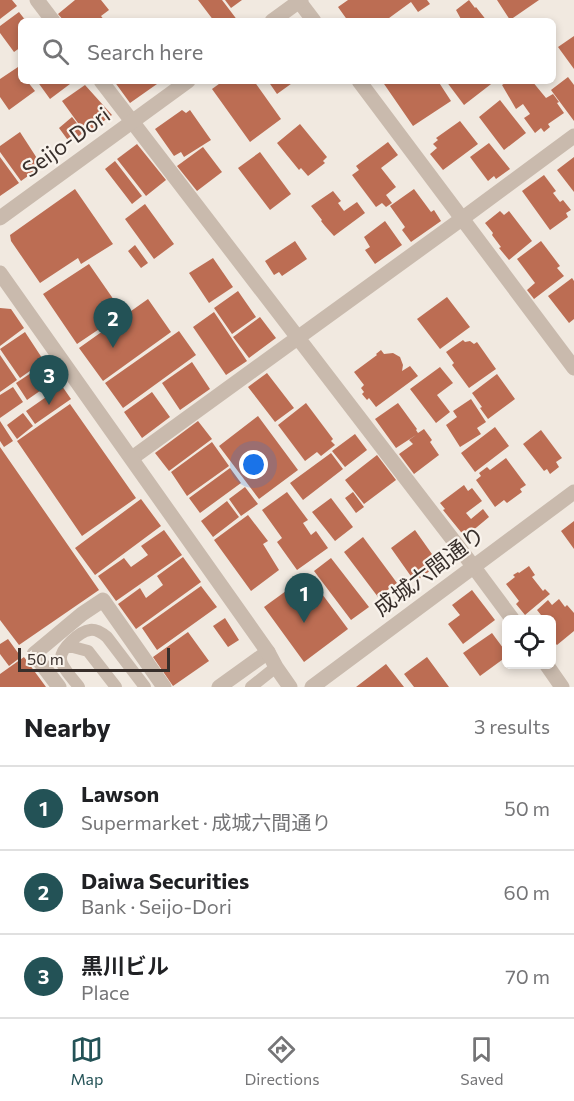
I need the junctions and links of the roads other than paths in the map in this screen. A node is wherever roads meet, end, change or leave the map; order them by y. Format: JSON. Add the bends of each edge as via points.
{"nodes":[{"id":1,"x":37,"y":0,"type":"edge"},
{"id":2,"x":299,"y":0,"type":"edge"},
{"id":3,"x":51,"y":18,"type":"edge"},
{"id":4,"x":276,"y":18,"type":"edge"},
{"id":5,"x":312,"y":18,"type":"edge"},
{"id":6,"x":103,"y":84,"type":"edge"},
{"id":7,"x":185,"y":84,"type":"edge"},
{"id":8,"x":361,"y":84,"type":"edge"},
{"id":9,"x":132,"y":121,"type":"junction"},
{"id":10,"x":574,"y":136,"type":"edge"},
{"id":11,"x":0,"y":218,"type":"edge"},
{"id":12,"x":463,"y":219,"type":"junction"},
{"id":13,"x":2,"y":280,"type":"edge"},
{"id":14,"x":298,"y":338,"type":"junction"},
{"id":15,"x":574,"y":368,"type":"edge"},
{"id":16,"x":132,"y":458,"type":"junction"},
{"id":17,"x":574,"y":492,"type":"edge"},
{"id":18,"x":473,"y":567,"type":"junction"},
{"id":19,"x":509,"y":615,"type":"edge"},
{"id":20,"x":66,"y":647,"type":"junction"},
{"id":21,"x":268,"y":651,"type":"junction"},
{"id":22,"x":276,"y":667,"type":"junction"},
{"id":23,"x":549,"y":669,"type":"edge"},
{"id":24,"x":59,"y":687,"type":"edge"},
{"id":25,"x":79,"y":687,"type":"edge"},
{"id":26,"x":116,"y":687,"type":"edge"},
{"id":27,"x":145,"y":687,"type":"edge"},
{"id":28,"x":164,"y":687,"type":"edge"},
{"id":29,"x":219,"y":687,"type":"edge"},
{"id":30,"x":251,"y":687,"type":"edge"},
{"id":31,"x":290,"y":687,"type":"edge"},
{"id":32,"x":312,"y":687,"type":"edge"},
{"id":33,"x":562,"y":687,"type":"edge"}],
"edges":[{"from":1,"to":3,"type":"street"},
{"from":2,"to":4,"type":"street"},
{"from":2,"to":5,"type":"street"},
{"from":6,"to":9,"type":"street"},
{"from":7,"to":9,"type":"street","name":"Seijo-Dori"},
{"from":8,"to":12,"type":"street"},
{"from":9,"to":11,"type":"street","name":"Seijo-Dori"},
{"from":9,"to":14,"type":"street"},
{"from":10,"to":12,"type":"street"},
{"from":12,"to":14,"type":"street"},
{"from":12,"to":15,"type":"street"},
{"from":13,"to":16,"type":"street"},
{"from":14,"to":16,"type":"street"},
{"from":14,"to":18,"type":"street"},
{"from":16,"to":21,"type":"street"},
{"from":17,"to":18,"type":"street","name":"成城六間通り"},
{"from":18,"to":19,"type":"street"},
{"from":18,"to":32,"type":"street","name":"成城六間通り"},
{"from":20,"to":25,"type":"lane","via":[[62,664]]},
{"from":20,"to":26,"type":"lane","via":[[88,651]]},
{"from":20,"to":27,"type":"lane","via":[[85,631],[99,631]]},
{"from":21,"to":22,"type":"street"},
{"from":21,"to":29,"type":"street"},
{"from":22,"to":30,"type":"lane"},
{"from":22,"to":31,"type":"street"},
{"from":23,"to":33,"type":"street"},
{"from":24,"to":28,"type":"street","via":[[34,654],[103,600]]}]}
